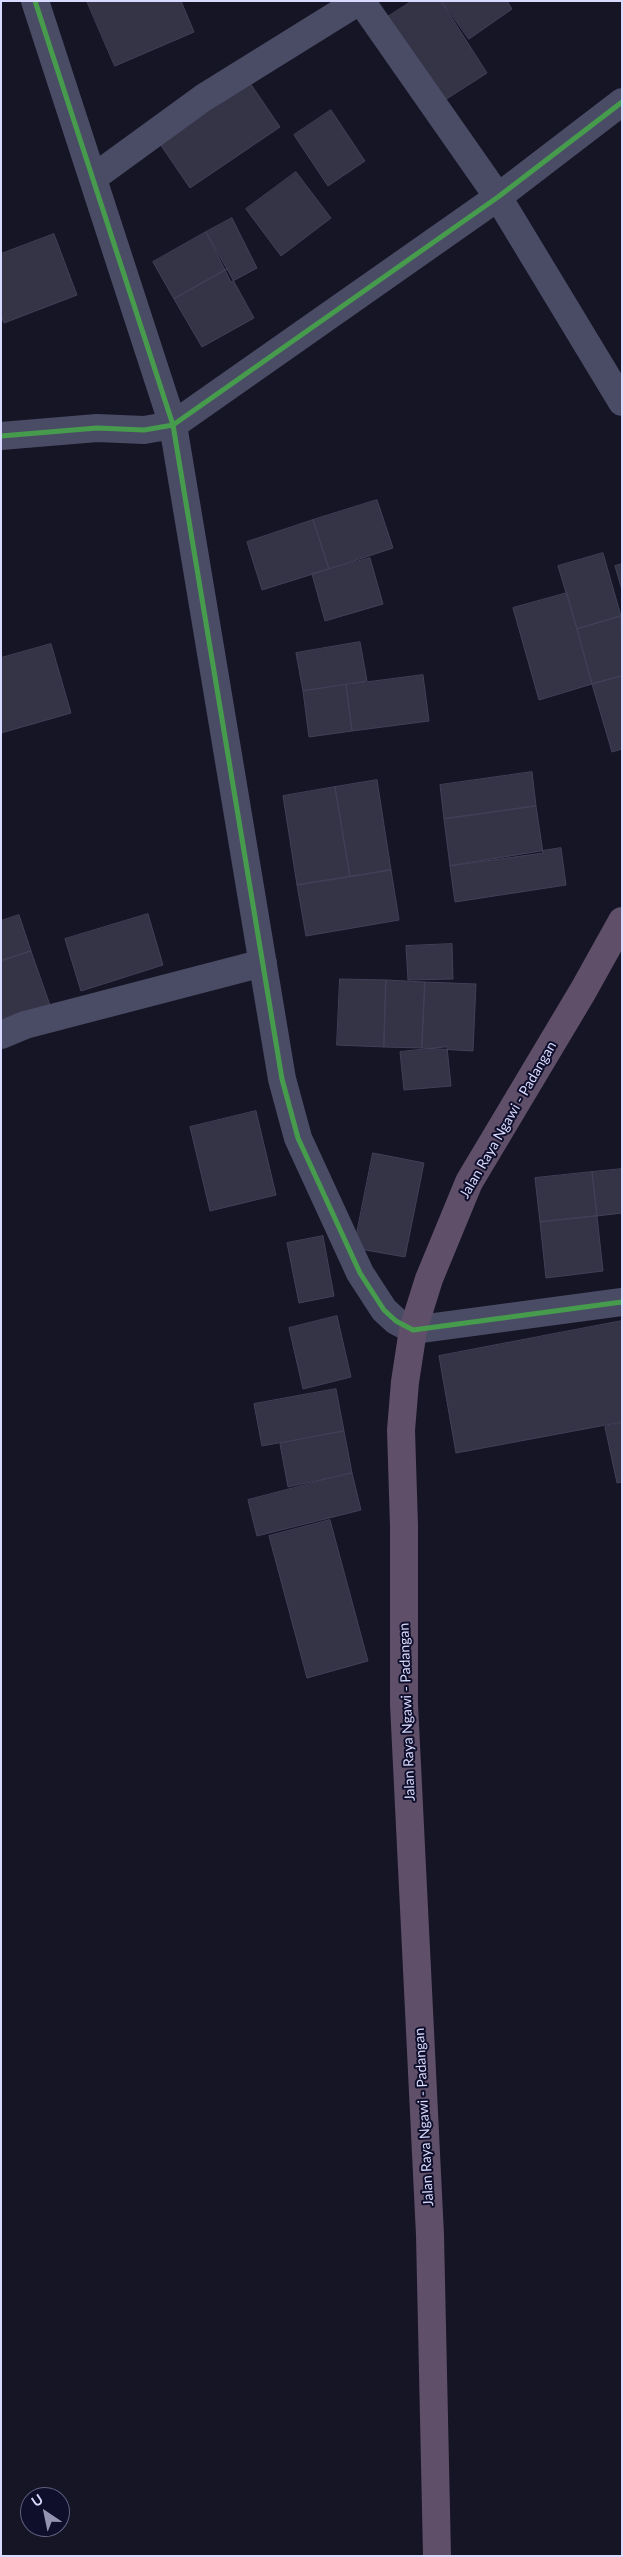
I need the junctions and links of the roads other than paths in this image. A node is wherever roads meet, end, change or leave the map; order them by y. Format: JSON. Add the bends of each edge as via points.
{"nodes":[{"id":1,"x":35,"y":1,"type":"edge"},
{"id":2,"x":360,"y":1,"type":"edge"},
{"id":3,"x":622,"y":102,"type":"edge"},
{"id":4,"x":93,"y":178,"type":"junction"},
{"id":5,"x":498,"y":196,"type":"junction"},
{"id":6,"x":622,"y":402,"type":"edge"},
{"id":7,"x":173,"y":425,"type":"junction"},
{"id":8,"x":1,"y":436,"type":"edge"},
{"id":9,"x":622,"y":921,"type":"edge"},
{"id":10,"x":263,"y":964,"type":"junction"},
{"id":11,"x":1,"y":1035,"type":"edge"},
{"id":12,"x":622,"y":1302,"type":"edge"},
{"id":13,"x":413,"y":1330,"type":"junction"},
{"id":14,"x":437,"y":2556,"type":"edge"}],
"edges":[{"from":1,"to":4,"type":"street"},
{"from":2,"to":4,"type":"street","via":[[203,98]]},
{"from":2,"to":5,"type":"street"},
{"from":3,"to":5,"type":"street"},
{"from":4,"to":7,"type":"street"},
{"from":5,"to":6,"type":"street"},
{"from":5,"to":7,"type":"street"},
{"from":7,"to":8,"type":"street","via":[[144,430],[98,428]]},
{"from":7,"to":10,"type":"street"},
{"from":9,"to":13,"type":"highway","name":"Jalan Raya Ngawi - Padangan","via":[[469,1182],[429,1278]]},
{"from":10,"to":11,"type":"street","via":[[25,1025]]},
{"from":10,"to":13,"type":"street","via":[[282,1079],[298,1138],[370,1290],[396,1321]]},
{"from":12,"to":13,"type":"street"},
{"from":13,"to":14,"type":"highway","name":"Jalan Raya Ngawi - Padangan","via":[[401,1430],[404,1704],[430,2235]]}]}
